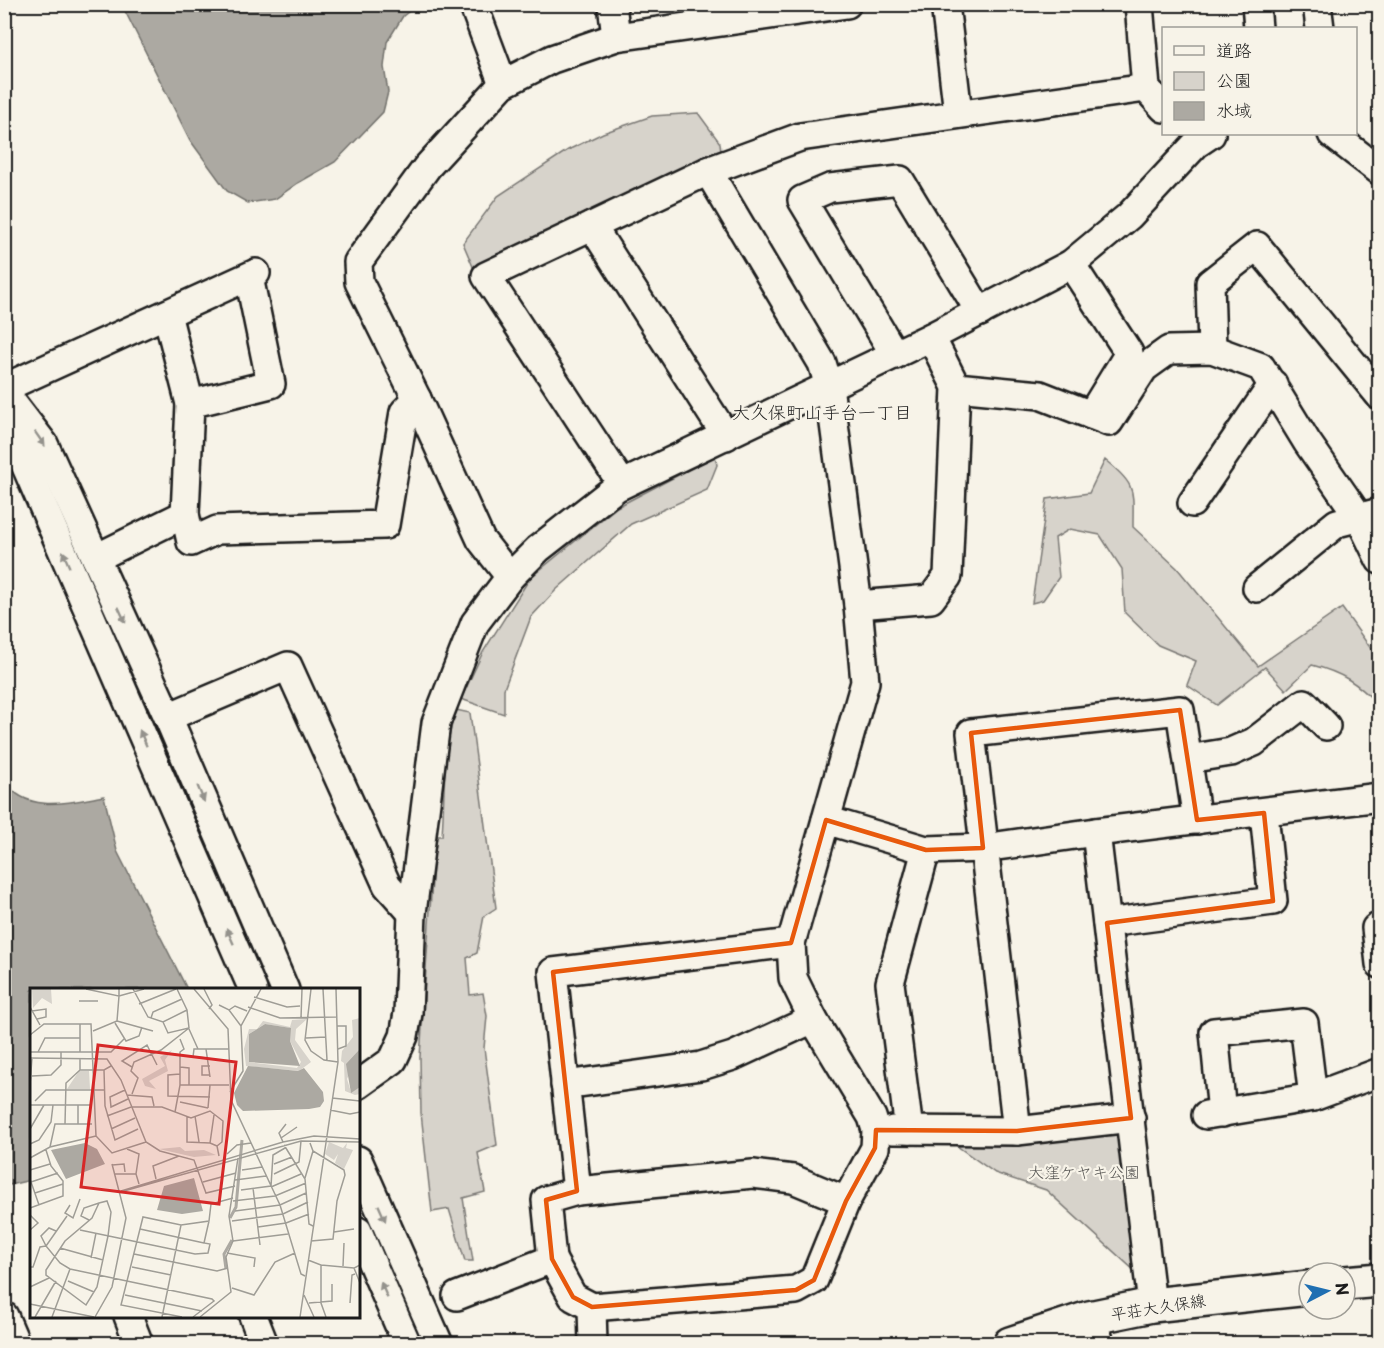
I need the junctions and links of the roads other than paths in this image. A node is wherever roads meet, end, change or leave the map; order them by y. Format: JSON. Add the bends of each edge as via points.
{"nodes":[{"id":1,"x":473,"y":4,"type":"edge"},
{"id":2,"x":612,"y":4,"type":"edge"},
{"id":3,"x":847,"y":4,"type":"edge"},
{"id":4,"x":945,"y":4,"type":"edge"},
{"id":5,"x":1138,"y":4,"type":"edge"},
{"id":6,"x":1256,"y":4,"type":"edge"},
{"id":7,"x":1317,"y":4,"type":"edge"},
{"id":8,"x":796,"y":8,"type":"edge"},
{"id":9,"x":1258,"y":27,"type":"edge"},
{"id":10,"x":1320,"y":27,"type":"edge"},
{"id":11,"x":616,"y":37,"type":"junction"},
{"id":12,"x":503,"y":84,"type":"junction"},
{"id":13,"x":1155,"y":98,"type":"edge"},
{"id":14,"x":958,"y":113,"type":"junction"},
{"id":15,"x":1333,"y":135,"type":"edge"},
{"id":16,"x":1198,"y":137,"type":"edge"},
{"id":17,"x":708,"y":171,"type":"junction"},
{"id":18,"x":1380,"y":171,"type":"edge"},
{"id":19,"x":592,"y":226,"type":"junction"},
{"id":20,"x":1071,"y":264,"type":"junction"},
{"id":21,"x":980,"y":312,"type":"junction"},
{"id":22,"x":167,"y":314,"type":"junction"},
{"id":23,"x":931,"y":337,"type":"junction"},
{"id":24,"x":1212,"y":349,"type":"junction"},
{"id":25,"x":895,"y":355,"type":"junction"},
{"id":26,"x":1273,"y":384,"type":"junction"},
{"id":27,"x":829,"y":386,"type":"junction"},
{"id":28,"x":956,"y":387,"type":"junction"},
{"id":29,"x":4,"y":390,"type":"edge"},
{"id":30,"x":1380,"y":396,"type":"edge"},
{"id":31,"x":4,"y":397,"type":"edge"},
{"id":32,"x":417,"y":399,"type":"junction"},
{"id":33,"x":190,"y":404,"type":"junction"},
{"id":34,"x":1091,"y":415,"type":"junction"},
{"id":35,"x":726,"y":436,"type":"junction"},
{"id":36,"x":622,"y":484,"type":"junction"},
{"id":37,"x":1192,"y":503,"type":"dead end"},
{"id":38,"x":186,"y":514,"type":"junction"},
{"id":39,"x":1369,"y":514,"type":"edge"},
{"id":40,"x":96,"y":558,"type":"junction"},
{"id":41,"x":1380,"y":560,"type":"edge"},
{"id":42,"x":510,"y":577,"type":"junction"},
{"id":43,"x":1257,"y":588,"type":"dead end"},
{"id":44,"x":858,"y":605,"type":"junction"},
{"id":45,"x":168,"y":717,"type":"junction"},
{"id":46,"x":1326,"y":726,"type":"dead end"},
{"id":47,"x":1188,"y":759,"type":"junction"},
{"id":48,"x":1380,"y":797,"type":"edge"},
{"id":49,"x":1264,"y":813,"type":"junction"},
{"id":50,"x":826,"y":820,"type":"junction"},
{"id":51,"x":1197,"y":820,"type":"junction"},
{"id":52,"x":1096,"y":832,"type":"junction"},
{"id":53,"x":983,"y":848,"type":"junction"},
{"id":54,"x":926,"y":850,"type":"junction"},
{"id":55,"x":412,"y":913,"type":"junction"},
{"id":56,"x":1107,"y":923,"type":"junction"},
{"id":57,"x":1380,"y":928,"type":"edge"},
{"id":58,"x":791,"y":943,"type":"junction"},
{"id":59,"x":1380,"y":964,"type":"edge"},
{"id":60,"x":252,"y":988,"type":"edge"},
{"id":61,"x":284,"y":988,"type":"edge"},
{"id":62,"x":813,"y":1019,"type":"junction"},
{"id":63,"x":1380,"y":1072,"type":"edge"},
{"id":64,"x":360,"y":1084,"type":"edge"},
{"id":65,"x":565,"y":1085,"type":"junction"},
{"id":66,"x":1313,"y":1098,"type":"junction"},
{"id":67,"x":1131,"y":1118,"type":"junction"},
{"id":68,"x":876,"y":1130,"type":"junction"},
{"id":69,"x":909,"y":1130,"type":"junction"},
{"id":70,"x":1017,"y":1131,"type":"junction"},
{"id":71,"x":360,"y":1165,"type":"edge"},
{"id":72,"x":577,"y":1191,"type":"junction"},
{"id":73,"x":846,"y":1201,"type":"junction"},
{"id":74,"x":360,"y":1236,"type":"edge"},
{"id":75,"x":552,"y":1259,"type":"junction"},
{"id":76,"x":1380,"y":1280,"type":"edge"},
{"id":77,"x":1357,"y":1283,"type":"edge"},
{"id":78,"x":1297,"y":1289,"type":"edge"},
{"id":79,"x":457,"y":1296,"type":"dead end"},
{"id":80,"x":1152,"y":1305,"type":"junction"},
{"id":81,"x":592,"y":1307,"type":"junction"},
{"id":82,"x":4,"y":1316,"type":"edge"},
{"id":83,"x":128,"y":1318,"type":"edge"},
{"id":84,"x":253,"y":1318,"type":"edge"},
{"id":85,"x":1095,"y":1331,"type":"edge"},
{"id":86,"x":16,"y":1344,"type":"edge"},
{"id":87,"x":139,"y":1344,"type":"edge"},
{"id":88,"x":264,"y":1344,"type":"edge"},
{"id":89,"x":407,"y":1344,"type":"edge"},
{"id":90,"x":439,"y":1344,"type":"edge"},
{"id":91,"x":593,"y":1344,"type":"edge"},
{"id":92,"x":1010,"y":1344,"type":"edge"}],
"edges":[{"from":1,"to":12,"type":"street"},
{"from":2,"to":11,"type":"street"},
{"from":3,"to":8,"type":"street"},
{"from":4,"to":14,"type":"street"},
{"from":5,"to":13,"type":"street"},
{"from":6,"to":9,"type":"street"},
{"from":7,"to":10,"type":"street"},
{"from":8,"to":11,"type":"street"},
{"from":11,"to":12,"type":"street","via":[[552,59]]},
{"from":12,"to":32,"type":"street","via":[[427,167],[358,262],[359,282]]},
{"from":13,"to":14,"type":"street"},
{"from":14,"to":17,"type":"street","via":[[800,136]]},
{"from":15,"to":18,"type":"street"},
{"from":16,"to":20,"type":"street","via":[[1129,216]]},
{"from":17,"to":19,"type":"street"},
{"from":17,"to":27,"type":"street","via":[[822,363]]},
{"from":19,"to":35,"type":"street"},
{"from":19,"to":36,"type":"street","via":[[486,276]]},
{"from":20,"to":21,"type":"street"},
{"from":20,"to":34,"type":"street","via":[[1129,354]]},
{"from":21,"to":23,"type":"street"},
{"from":21,"to":25,"type":"street","via":[[900,180],[830,188],[802,201]]},
{"from":22,"to":29,"type":"street"},
{"from":22,"to":33,"type":"street"},
{"from":22,"to":33,"type":"street","via":[[253,275],[271,384]]},
{"from":23,"to":25,"type":"street"},
{"from":23,"to":28,"type":"street"},
{"from":24,"to":26,"type":"street","via":[[1261,368]]},
{"from":24,"to":30,"type":"street","via":[[1210,283],[1257,246]]},
{"from":24,"to":34,"type":"street","via":[[1168,350],[1144,368],[1109,422]]},
{"from":25,"to":27,"type":"street"},
{"from":26,"to":37,"type":"street"},
{"from":26,"to":39,"type":"street","via":[[1306,442]]},
{"from":27,"to":35,"type":"street"},
{"from":27,"to":44,"type":"street"},
{"from":28,"to":34,"type":"street","via":[[1040,395]]},
{"from":28,"to":44,"type":"street","via":[[948,576],[931,599]]},
{"from":29,"to":40,"type":"street","one_way":true,"via":[[44,444]]},
{"from":60,"to":31,"type":"street","one_way":true,"via":[[20,453]]},
{"from":32,"to":38,"type":"street","via":[[404,412],[385,525],[217,530],[191,542]]},
{"from":32,"to":42,"type":"street","via":[[481,540]]},
{"from":33,"to":38,"type":"street"},
{"from":35,"to":36,"type":"street"},
{"from":36,"to":42,"type":"street","via":[[538,549]]},
{"from":38,"to":40,"type":"street"},
{"from":39,"to":41,"type":"street"},
{"from":39,"to":43,"type":"street","via":[[1337,524]]},
{"from":40,"to":45,"type":"street","one_way":true},
{"from":42,"to":55,"type":"street","via":[[475,623],[436,723]]},
{"from":44,"to":50,"type":"street","via":[[865,682]]},
{"from":45,"to":55,"type":"street","via":[[288,666],[387,885]]},
{"from":45,"to":61,"type":"street","one_way":true},
{"from":46,"to":47,"type":"street","via":[[1304,703],[1254,742],[1231,752]]},
{"from":47,"to":51,"type":"street"},
{"from":47,"to":53,"type":"street","via":[[1180,710],[971,733]]},
{"from":48,"to":49,"type":"street"},
{"from":49,"to":51,"type":"street"},
{"from":49,"to":56,"type":"street","via":[[1273,901]]},
{"from":50,"to":54,"type":"street"},
{"from":50,"to":58,"type":"street"},
{"from":51,"to":52,"type":"street"},
{"from":52,"to":53,"type":"street"},
{"from":52,"to":56,"type":"street"},
{"from":53,"to":54,"type":"street"},
{"from":53,"to":70,"type":"street"},
{"from":54,"to":69,"type":"street","via":[[890,983]]},
{"from":55,"to":64,"type":"street","via":[[405,1036],[393,1060]]},
{"from":56,"to":67,"type":"street"},
{"from":57,"to":59,"type":"street","via":[[1376,928]]},
{"from":58,"to":62,"type":"street","via":[[793,978]]},
{"from":58,"to":65,"type":"street","via":[[553,972]]},
{"from":62,"to":65,"type":"street","via":[[733,1056],[700,1066]]},
{"from":62,"to":68,"type":"street"},
{"from":63,"to":66,"type":"street"},
{"from":65,"to":72,"type":"street"},
{"from":66,"to":66,"type":"street","via":[[1214,1114],[1214,1032],[1304,1023]]},
{"from":67,"to":70,"type":"street"},
{"from":67,"to":80,"type":"street"},
{"from":68,"to":69,"type":"street"},
{"from":68,"to":73,"type":"street","via":[[875,1148]]},
{"from":69,"to":70,"type":"street"},
{"from":71,"to":90,"type":"street","one_way":true},
{"from":72,"to":73,"type":"street","via":[[753,1174],[793,1179]]},
{"from":72,"to":75,"type":"street","via":[[546,1200]]},
{"from":73,"to":81,"type":"street","via":[[814,1280],[796,1290]]},
{"from":89,"to":74,"type":"street","one_way":true},
{"from":75,"to":79,"type":"street"},
{"from":75,"to":81,"type":"street","via":[[573,1297]]},
{"from":76,"to":77,"type":"main road"},
{"from":78,"to":80,"type":"main road","name":"平荘大久保線"},
{"from":80,"to":85,"type":"main road","name":"平荘大久保線"},
{"from":81,"to":91,"type":"street"},
{"from":82,"to":86,"type":"street"},
{"from":83,"to":87,"type":"street"},
{"from":84,"to":88,"type":"street"},
{"from":85,"to":92,"type":"main road","name":"平荘大久保線"}]}
